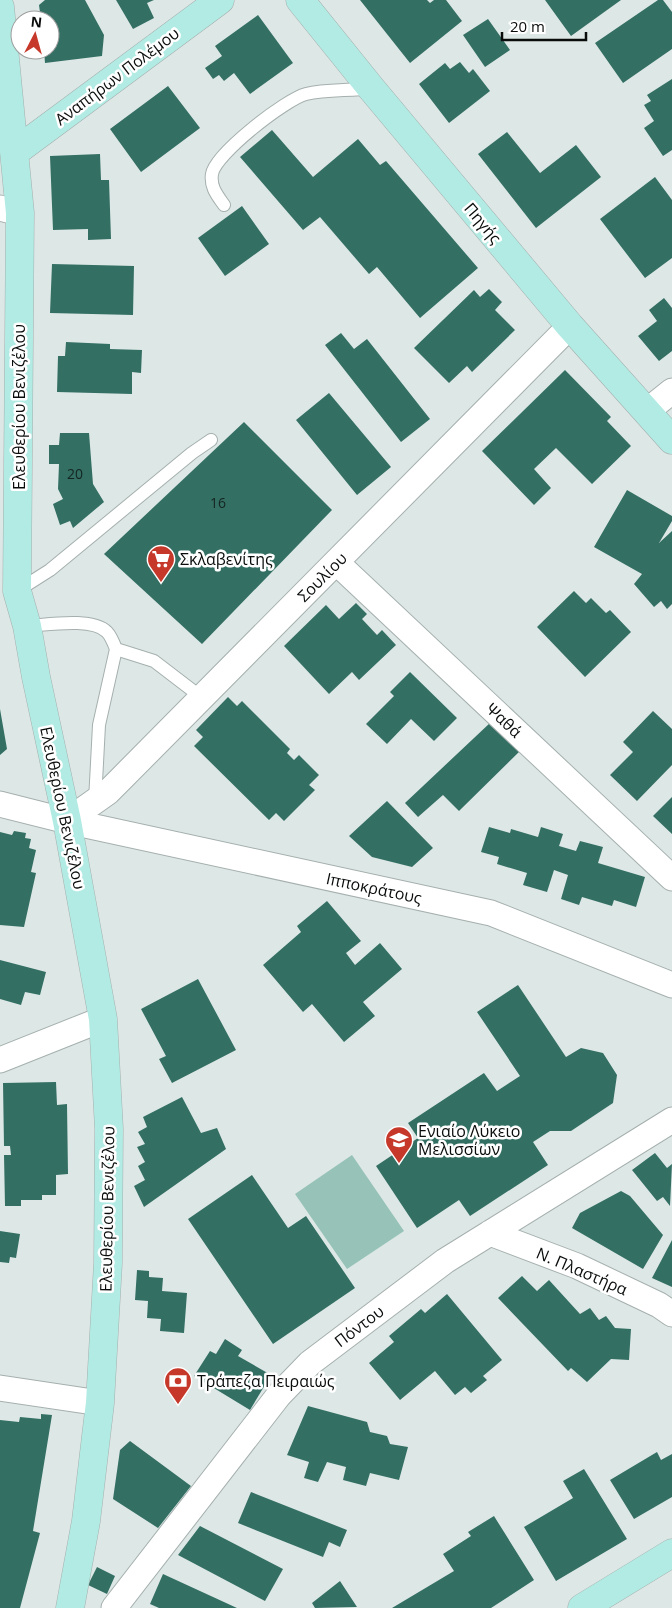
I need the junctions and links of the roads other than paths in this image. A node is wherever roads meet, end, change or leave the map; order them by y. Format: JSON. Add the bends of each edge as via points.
{"nodes":[{"id":1,"x":220,"y":0,"type":"edge"},
{"id":2,"x":300,"y":0,"type":"edge"},
{"id":3,"x":0,"y":6,"type":"edge"},
{"id":4,"x":371,"y":88,"type":"junction"},
{"id":5,"x":15,"y":152,"type":"junction"},
{"id":6,"x":224,"y":205,"type":"dead end"},
{"id":7,"x":10,"y":210,"type":"edge"},
{"id":8,"x":570,"y":326,"type":"junction"},
{"id":9,"x":672,"y":391,"type":"edge"},
{"id":10,"x":647,"y":411,"type":"junction"},
{"id":11,"x":211,"y":440,"type":"dead end"},
{"id":12,"x":672,"y":440,"type":"edge"},
{"id":13,"x":337,"y":563,"type":"junction"},
{"id":14,"x":9,"y":589,"type":"edge"},
{"id":15,"x":27,"y":626,"type":"junction"},
{"id":16,"x":116,"y":649,"type":"junction"},
{"id":17,"x":201,"y":697,"type":"junction"},
{"id":18,"x":95,"y":801,"type":"junction"},
{"id":19,"x":0,"y":804,"type":"edge"},
{"id":20,"x":67,"y":821,"type":"junction"},
{"id":21,"x":672,"y":878,"type":"edge"},
{"id":22,"x":672,"y":985,"type":"edge"},
{"id":23,"x":103,"y":1019,"type":"junction"},
{"id":24,"x":0,"y":1060,"type":"edge"},
{"id":25,"x":670,"y":1124,"type":"edge"},
{"id":26,"x":490,"y":1233,"type":"junction"},
{"id":27,"x":672,"y":1314,"type":"edge"},
{"id":28,"x":0,"y":1388,"type":"edge"},
{"id":29,"x":100,"y":1403,"type":"junction"},
{"id":30,"x":672,"y":1553,"type":"edge"},
{"id":31,"x":591,"y":1606,"type":"edge"},
{"id":32,"x":70,"y":1608,"type":"edge"},
{"id":33,"x":114,"y":1608,"type":"edge"}],
"edges":[{"from":1,"to":5,"type":"main road","name":"Αναπήρων Πολέμου"},
{"from":2,"to":4,"type":"main road","name":"Πηγής"},
{"from":3,"to":5,"type":"main road","name":"Ελευθερίου Βενιζέλου"},
{"from":4,"to":6,"type":"lane","via":[[306,94],[279,108],[224,154],[212,172],[211,184]]},
{"from":4,"to":8,"type":"main road","name":"Πηγής"},
{"from":5,"to":7,"type":"main road","name":"Ελευθερίου Βενιζέλου"},
{"from":7,"to":14,"type":"main road","name":"Ελευθερίου Βενιζέλου"},
{"from":8,"to":10,"type":"main road","name":"Πηγής"},
{"from":8,"to":13,"type":"street","name":"Σουλίου"},
{"from":9,"to":10,"type":"street"},
{"from":10,"to":12,"type":"main road","name":"Πηγής"},
{"from":11,"to":14,"type":"lane","via":[[171,469],[50,570]]},
{"from":13,"to":17,"type":"street","name":"Σουλίου"},
{"from":13,"to":21,"type":"street","name":"Ψαθά"},
{"from":14,"to":15,"type":"main road","name":"Ελευθερίου Βενιζέλου"},
{"from":15,"to":16,"type":"lane","via":[[85,623],[98,626],[107,632]]},
{"from":15,"to":20,"type":"main road","name":"Ελευθερίου Βενιζέλου"},
{"from":16,"to":17,"type":"lane","via":[[154,661]]},
{"from":16,"to":18,"type":"lane","via":[[99,725]]},
{"from":17,"to":18,"type":"street","name":"Σουλίου","via":[[121,779]]},
{"from":18,"to":20,"type":"street","name":"Σουλίου"},
{"from":19,"to":20,"type":"street","name":"Ιπποκράτους"},
{"from":20,"to":22,"type":"street","name":"Ιπποκράτους","via":[[491,913]]},
{"from":20,"to":23,"type":"main road","name":"Ελευθερίου Βενιζέλου"},
{"from":23,"to":24,"type":"street"},
{"from":23,"to":29,"type":"main road","name":"Ελευθερίου Βενιζέλου","via":[[109,1167],[108,1263]]},
{"from":25,"to":26,"type":"street","name":"Πόντου"},
{"from":26,"to":27,"type":"street","name":"Ν. Πλαστήρα","via":[[577,1266]]},
{"from":26,"to":33,"type":"street","name":"Πόντου","via":[[445,1261],[310,1363],[279,1395]]},
{"from":28,"to":29,"type":"street"},
{"from":29,"to":32,"type":"main road","name":"Ελευθερίου Βενιζέλου","via":[[86,1521]]},
{"from":30,"to":31,"type":"main road"}]}
